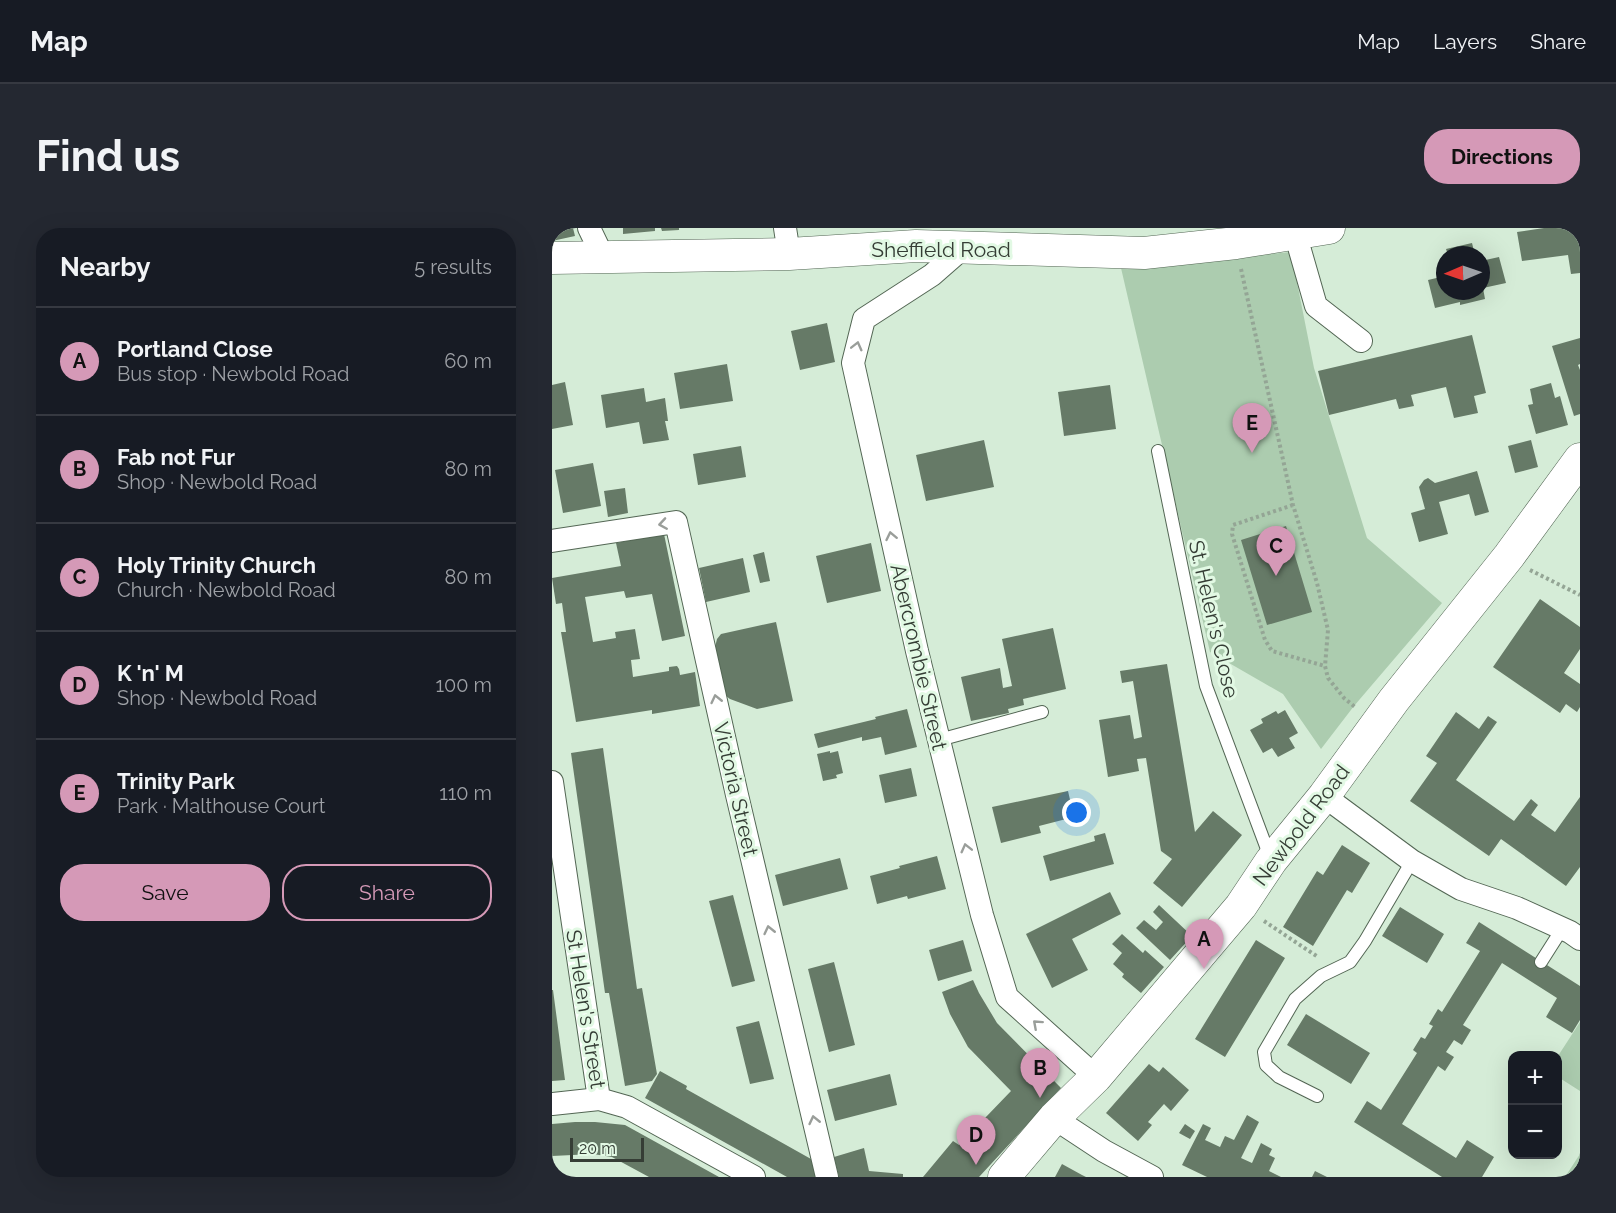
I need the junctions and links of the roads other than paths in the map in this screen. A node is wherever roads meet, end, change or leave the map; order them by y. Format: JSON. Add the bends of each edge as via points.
{"nodes":[{"id":1,"x":589,"y":228,"type":"edge"},
{"id":2,"x":1329,"y":228,"type":"edge"},
{"id":3,"x":1295,"y":233,"type":"junction"},
{"id":4,"x":787,"y":241,"type":"edge"},
{"id":5,"x":964,"y":247,"type":"junction"},
{"id":6,"x":603,"y":257,"type":"junction"},
{"id":7,"x":552,"y":258,"type":"edge"},
{"id":8,"x":1361,"y":341,"type":"dead end"},
{"id":9,"x":1158,"y":451,"type":"dead end"},
{"id":10,"x":1580,"y":459,"type":"edge"},
{"id":11,"x":552,"y":541,"type":"edge"},
{"id":12,"x":1042,"y":712,"type":"dead end"},
{"id":13,"x":939,"y":740,"type":"junction"},
{"id":14,"x":552,"y":783,"type":"edge"},
{"id":15,"x":1324,"y":796,"type":"junction"},
{"id":16,"x":1271,"y":861,"type":"junction"},
{"id":17,"x":1412,"y":861,"type":"junction"},
{"id":18,"x":1573,"y":930,"type":"edge"},
{"id":19,"x":1542,"y":962,"type":"dead end"},
{"id":20,"x":1096,"y":1077,"type":"junction"},
{"id":21,"x":1317,"y":1096,"type":"dead end"},
{"id":22,"x":599,"y":1099,"type":"junction"},
{"id":23,"x":552,"y":1104,"type":"edge"},
{"id":24,"x":1054,"y":1118,"type":"junction"},
{"id":25,"x":754,"y":1177,"type":"edge"},
{"id":26,"x":827,"y":1177,"type":"edge"},
{"id":27,"x":1004,"y":1177,"type":"edge"},
{"id":28,"x":1152,"y":1177,"type":"edge"}],
"edges":[{"from":1,"to":6,"type":"street"},
{"from":2,"to":3,"type":"main road","name":"Sheffield Road"},
{"from":3,"to":5,"type":"main road","name":"Sheffield Road","via":[[1144,253]]},
{"from":3,"to":8,"type":"street","via":[[1316,306]]},
{"from":4,"to":5,"type":"main road","name":"Sheffield Road","via":[[916,242]]},
{"from":4,"to":6,"type":"main road","name":"Sheffield Road"},
{"from":13,"to":5,"type":"street","name":"Abercrombie Street","one_way":true,"via":[[853,363],[864,319],[932,275]]},
{"from":6,"to":7,"type":"main road","name":"Sheffield Road"},
{"from":9,"to":16,"type":"lane","name":"St. Helen's Close","via":[[1206,686]]},
{"from":10,"to":15,"type":"main road","name":"Newbold Road"},
{"from":26,"to":11,"type":"street","name":"Victoria Street","one_way":true,"via":[[676,522]]},
{"from":12,"to":13,"type":"lane"},
{"from":20,"to":13,"type":"street","name":"Abercrombie Street","one_way":true,"via":[[1007,997],[982,915]]},
{"from":14,"to":22,"type":"street","name":"St Helen's Street"},
{"from":15,"to":16,"type":"main road","name":"Newbold Road"},
{"from":15,"to":17,"type":"street"},
{"from":16,"to":20,"type":"main road","name":"Newbold Road","via":[[1241,906]]},
{"from":17,"to":18,"type":"street","via":[[1461,889]]},
{"from":17,"to":21,"type":"lane","via":[[1350,962],[1321,976],[1295,999],[1264,1052],[1266,1065],[1279,1077]]},
{"from":18,"to":19,"type":"lane"},
{"from":20,"to":24,"type":"main road","name":"Newbold Road"},
{"from":22,"to":23,"type":"street"},
{"from":22,"to":25,"type":"street","name":"St Helen's Street","via":[[627,1107]]},
{"from":24,"to":27,"type":"main road","name":"Newbold Road"},
{"from":24,"to":28,"type":"street"}]}
